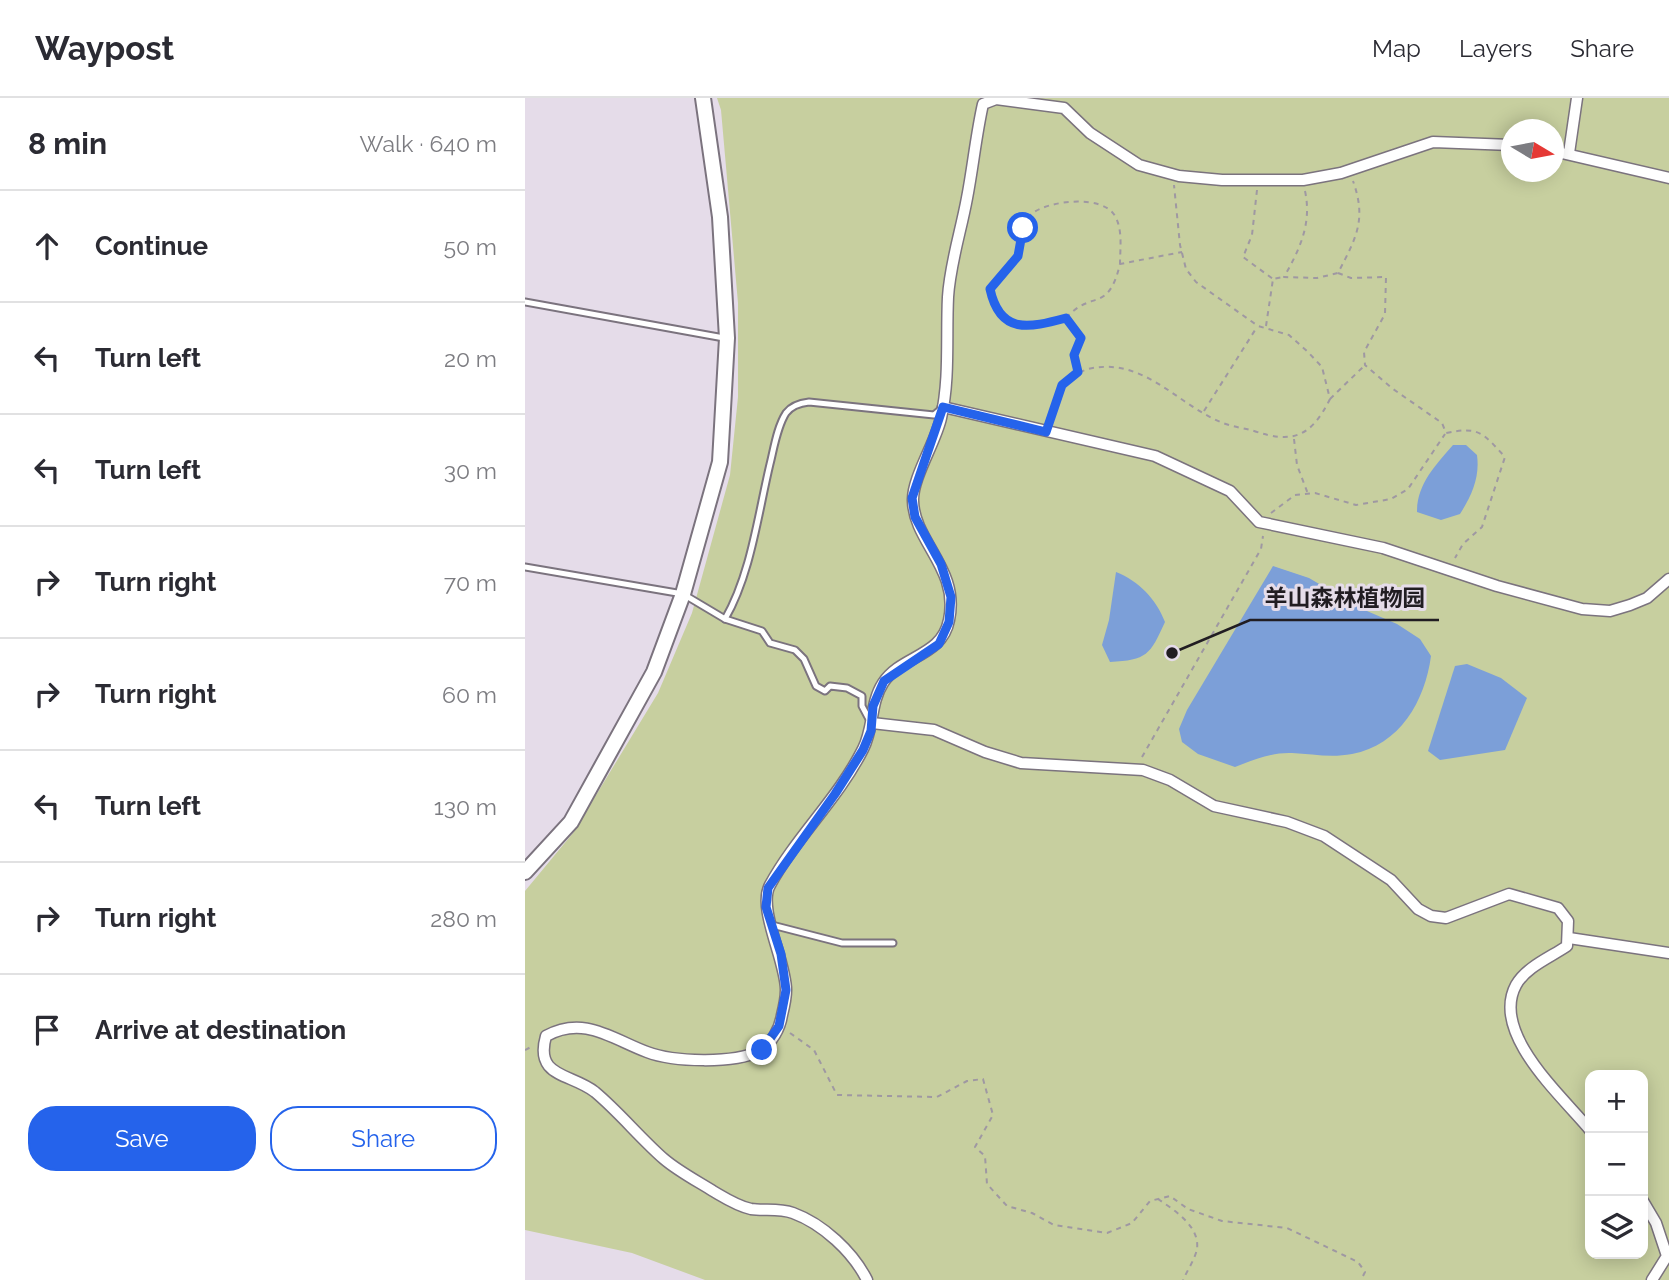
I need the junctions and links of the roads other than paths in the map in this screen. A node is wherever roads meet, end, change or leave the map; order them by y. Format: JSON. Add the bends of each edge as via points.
{"nodes":[{"id":1,"x":703,"y":98,"type":"edge"},
{"id":2,"x":1577,"y":98,"type":"edge"},
{"id":3,"x":985,"y":100,"type":"edge"},
{"id":4,"x":1501,"y":145,"type":"edge"},
{"id":5,"x":1564,"y":152,"type":"edge"},
{"id":6,"x":1569,"y":153,"type":"junction"},
{"id":7,"x":1669,"y":178,"type":"edge"},
{"id":8,"x":525,"y":302,"type":"edge"},
{"id":9,"x":727,"y":338,"type":"junction"},
{"id":10,"x":943,"y":407,"type":"junction"},
{"id":11,"x":525,"y":568,"type":"edge"},
{"id":12,"x":1669,"y":579,"type":"edge"},
{"id":13,"x":683,"y":594,"type":"junction"},
{"id":14,"x":725,"y":619,"type":"junction"},
{"id":15,"x":871,"y":723,"type":"junction"},
{"id":16,"x":525,"y":872,"type":"edge"},
{"id":17,"x":772,"y":925,"type":"junction"},
{"id":18,"x":1569,"y":938,"type":"junction"},
{"id":19,"x":893,"y":943,"type":"dead end"},
{"id":20,"x":1669,"y":953,"type":"edge"},
{"id":21,"x":1585,"y":1124,"type":"edge"},
{"id":22,"x":1648,"y":1209,"type":"edge"},
{"id":23,"x":867,"y":1280,"type":"edge"},
{"id":24,"x":1652,"y":1280,"type":"edge"}],
"edges":[{"from":1,"to":9,"type":"street","via":[[720,217]]},
{"from":2,"to":6,"type":"street"},
{"from":3,"to":4,"type":"street","via":[[1064,108],[1090,133],[1139,165],[1173,174],[1258,182],[1349,171],[1433,142]]},
{"from":3,"to":10,"type":"street","via":[[948,296]]},
{"from":5,"to":6,"type":"street"},
{"from":6,"to":7,"type":"street"},
{"from":8,"to":9,"type":"lane"},
{"from":9,"to":13,"type":"street","via":[[720,462]]},
{"from":10,"to":12,"type":"street","via":[[1155,456],[1230,491],[1262,523],[1383,548],[1548,601],[1610,611],[1647,598]]},
{"from":10,"to":14,"type":"lane","via":[[934,415],[809,402],[796,404],[786,413],[744,572]]},
{"from":10,"to":15,"type":"street","via":[[912,498],[915,517],[941,564],[951,597],[949,622],[939,644],[884,681]]},
{"from":11,"to":13,"type":"lane"},
{"from":13,"to":14,"type":"lane"},
{"from":13,"to":16,"type":"street","via":[[654,672],[571,822]]},
{"from":14,"to":15,"type":"lane","via":[[762,631],[770,643],[795,650],[816,686],[825,691],[829,686],[857,691]]},
{"from":15,"to":17,"type":"street","via":[[863,750],[768,888],[766,907]]},
{"from":15,"to":18,"type":"street","via":[[935,730],[1021,763],[1138,769],[1170,780],[1214,806],[1286,822],[1324,836],[1391,880],[1431,916],[1446,918],[1509,894],[1558,908],[1569,921]]},
{"from":17,"to":19,"type":"lane","via":[[842,943]]},
{"from":17,"to":23,"type":"street","via":[[786,990],[779,1026],[762,1050],[744,1056],[673,1059],[605,1031],[580,1027],[546,1036],[544,1059],[553,1071],[594,1091],[667,1161],[722,1196],[752,1209],[795,1214],[831,1237],[849,1253]]},
{"from":18,"to":20,"type":"street"},
{"from":18,"to":21,"type":"street","via":[[1567,946],[1528,971],[1516,985],[1509,1005],[1511,1025],[1521,1047]]},
{"from":22,"to":24,"type":"street","via":[[1667,1256]]}]}
